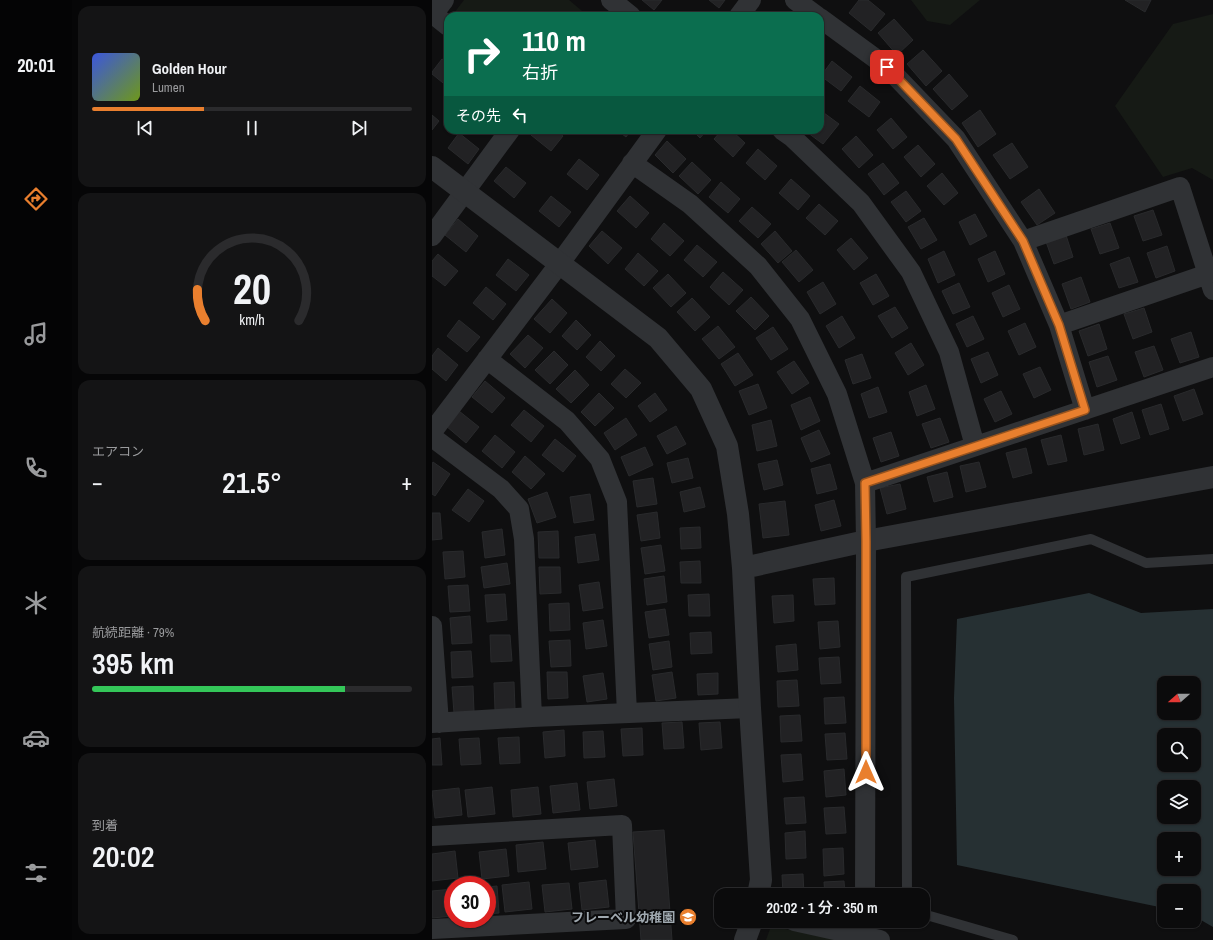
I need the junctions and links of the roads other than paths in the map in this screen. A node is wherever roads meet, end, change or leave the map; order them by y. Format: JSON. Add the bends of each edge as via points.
{"nodes":[{"id":1,"x":611,"y":0,"type":"edge"},
{"id":2,"x":751,"y":0,"type":"edge"},
{"id":3,"x":795,"y":0,"type":"edge"},
{"id":4,"x":626,"y":12,"type":"edge"},
{"id":5,"x":742,"y":12,"type":"edge"},
{"id":6,"x":812,"y":12,"type":"edge"},
{"id":7,"x":824,"y":21,"type":"edge"},
{"id":8,"x":507,"y":134,"type":"edge"},
{"id":9,"x":654,"y":134,"type":"edge"},
{"id":10,"x":788,"y":134,"type":"edge"},
{"id":11,"x":632,"y":164,"type":"junction"},
{"id":12,"x":432,"y":167,"type":"edge"},
{"id":13,"x":465,"y":191,"type":"junction"},
{"id":14,"x":432,"y":236,"type":"edge"},
{"id":15,"x":1023,"y":241,"type":"junction"},
{"id":16,"x":560,"y":263,"type":"junction"},
{"id":17,"x":1210,"y":282,"type":"edge"},
{"id":18,"x":1059,"y":325,"type":"junction"},
{"id":19,"x":487,"y":359,"type":"junction"},
{"id":20,"x":1213,"y":367,"type":"edge"},
{"id":21,"x":1085,"y":410,"type":"junction"},
{"id":22,"x":432,"y":432,"type":"edge"},
{"id":23,"x":432,"y":437,"type":"edge"},
{"id":24,"x":975,"y":446,"type":"junction"},
{"id":25,"x":1213,"y":477,"type":"edge"},
{"id":26,"x":865,"y":483,"type":"junction"},
{"id":27,"x":866,"y":541,"type":"junction"},
{"id":28,"x":1213,"y":558,"type":"edge"},
{"id":29,"x":743,"y":568,"type":"junction"},
{"id":30,"x":432,"y":626,"type":"edge"},
{"id":31,"x":750,"y":708,"type":"junction"},
{"id":32,"x":627,"y":713,"type":"junction"},
{"id":33,"x":532,"y":717,"type":"junction"},
{"id":34,"x":436,"y":723,"type":"edge"},
{"id":35,"x":432,"y":836,"type":"edge"},
{"id":36,"x":759,"y":888,"type":"edge"},
{"id":37,"x":865,"y":888,"type":"edge"},
{"id":38,"x":907,"y":888,"type":"edge"},
{"id":39,"x":930,"y":916,"type":"edge"},
{"id":40,"x":749,"y":928,"type":"edge"},
{"id":41,"x":842,"y":928,"type":"edge"},
{"id":42,"x":432,"y":929,"type":"edge"},
{"id":43,"x":870,"y":932,"type":"edge"},
{"id":44,"x":745,"y":940,"type":"edge"},
{"id":45,"x":1013,"y":940,"type":"edge"}],
"edges":[{"from":1,"to":4,"type":"street"},
{"from":2,"to":5,"type":"street"},
{"from":3,"to":6,"type":"street"},
{"from":7,"to":15,"type":"street","via":[[887,67],[956,139]]},
{"from":8,"to":13,"type":"street"},
{"from":9,"to":11,"type":"street"},
{"from":10,"to":24,"type":"street","via":[[861,203],[911,272],[949,352]]},
{"from":11,"to":16,"type":"street"},
{"from":11,"to":26,"type":"street","via":[[690,204],[758,266],[800,319],[837,394]]},
{"from":12,"to":13,"type":"street"},
{"from":13,"to":14,"type":"street"},
{"from":13,"to":16,"type":"street"},
{"from":15,"to":17,"type":"street","via":[[1180,187]]},
{"from":15,"to":18,"type":"street"},
{"from":16,"to":19,"type":"street"},
{"from":16,"to":29,"type":"street","via":[[658,338],[700,389],[727,446],[738,514]]},
{"from":17,"to":18,"type":"street"},
{"from":18,"to":21,"type":"street"},
{"from":19,"to":22,"type":"street"},
{"from":19,"to":32,"type":"street","via":[[567,421],[600,459],[617,502]]},
{"from":20,"to":21,"type":"street"},
{"from":21,"to":24,"type":"street"},
{"from":23,"to":33,"type":"street","via":[[501,489],[519,509],[524,539]]},
{"from":24,"to":26,"type":"street"},
{"from":25,"to":27,"type":"street"},
{"from":26,"to":27,"type":"street"},
{"from":27,"to":29,"type":"street"},
{"from":27,"to":37,"type":"street"},
{"from":28,"to":38,"type":"lane","via":[[1146,563],[1091,539],[906,577]]},
{"from":29,"to":31,"type":"street"},
{"from":30,"to":34,"type":"street"},
{"from":31,"to":32,"type":"street"},
{"from":31,"to":36,"type":"street","via":[[761,880]]},
{"from":32,"to":33,"type":"street"},
{"from":33,"to":34,"type":"street"},
{"from":35,"to":42,"type":"street","via":[[622,826],[626,918]]},
{"from":39,"to":45,"type":"lane"},
{"from":40,"to":44,"type":"street"},
{"from":41,"to":43,"type":"street"}]}
